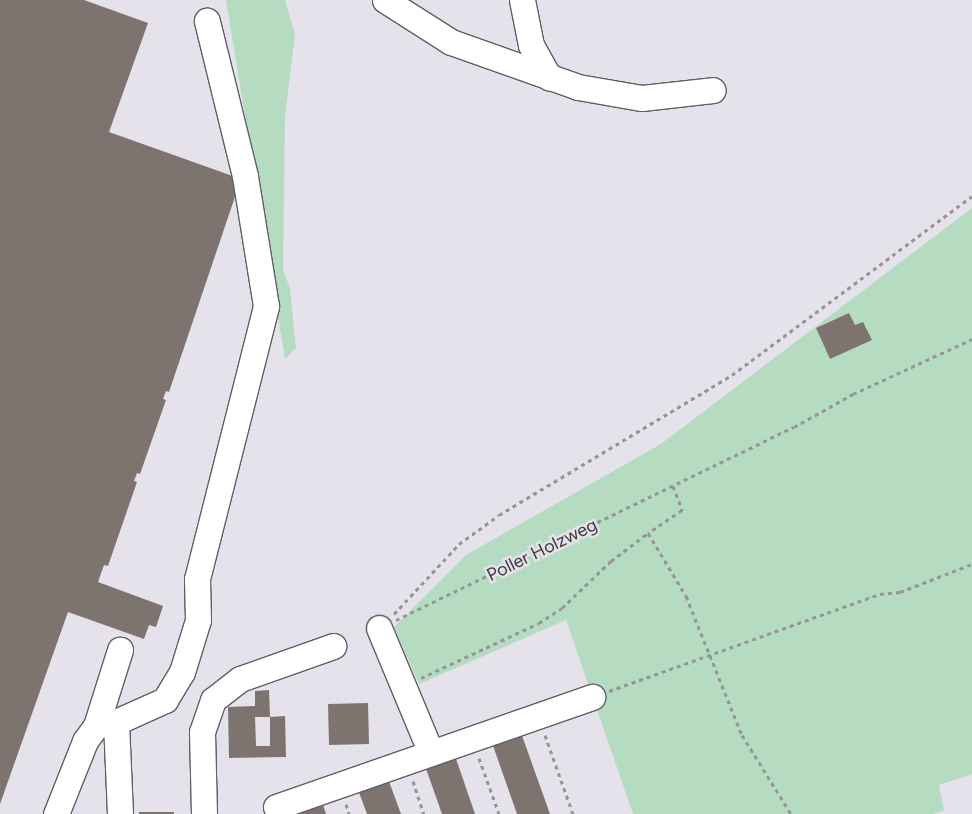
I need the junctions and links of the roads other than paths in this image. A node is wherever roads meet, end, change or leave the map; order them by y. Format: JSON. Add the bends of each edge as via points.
{"nodes":[{"id":1,"x":385,"y":0,"type":"edge"},
{"id":2,"x":522,"y":0,"type":"edge"},
{"id":3,"x":207,"y":21,"type":"dead end"},
{"id":4,"x":549,"y":77,"type":"junction"},
{"id":5,"x":713,"y":90,"type":"dead end"},
{"id":6,"x":387,"y":621,"type":"road end"},
{"id":7,"x":333,"y":646,"type":"dead end"},
{"id":8,"x":120,"y":650,"type":"dead end"},
{"id":9,"x":592,"y":697,"type":"road end"},
{"id":10,"x":106,"y":724,"type":"junction"},
{"id":11,"x":431,"y":753,"type":"junction"},
{"id":12,"x":276,"y":807,"type":"dead end"},
{"id":13,"x":56,"y":814,"type":"edge"},
{"id":14,"x":120,"y":814,"type":"edge"},
{"id":15,"x":204,"y":814,"type":"edge"}],
"edges":[{"from":1,"to":4,"type":"street","via":[[451,42]]},
{"from":2,"to":4,"type":"street","via":[[531,45]]},
{"from":3,"to":10,"type":"street","via":[[245,176],[266,306],[197,579],[198,620],[182,672],[164,700]]},
{"from":4,"to":5,"type":"street","via":[[642,98]]},
{"from":6,"to":11,"type":"street","via":[[404,686]]},
{"from":7,"to":15,"type":"street","via":[[240,679],[213,700],[202,732]]},
{"from":8,"to":10,"type":"street"},
{"from":9,"to":11,"type":"street"},
{"from":10,"to":13,"type":"street","via":[[85,741]]},
{"from":10,"to":14,"type":"street"},
{"from":11,"to":12,"type":"street"}]}
